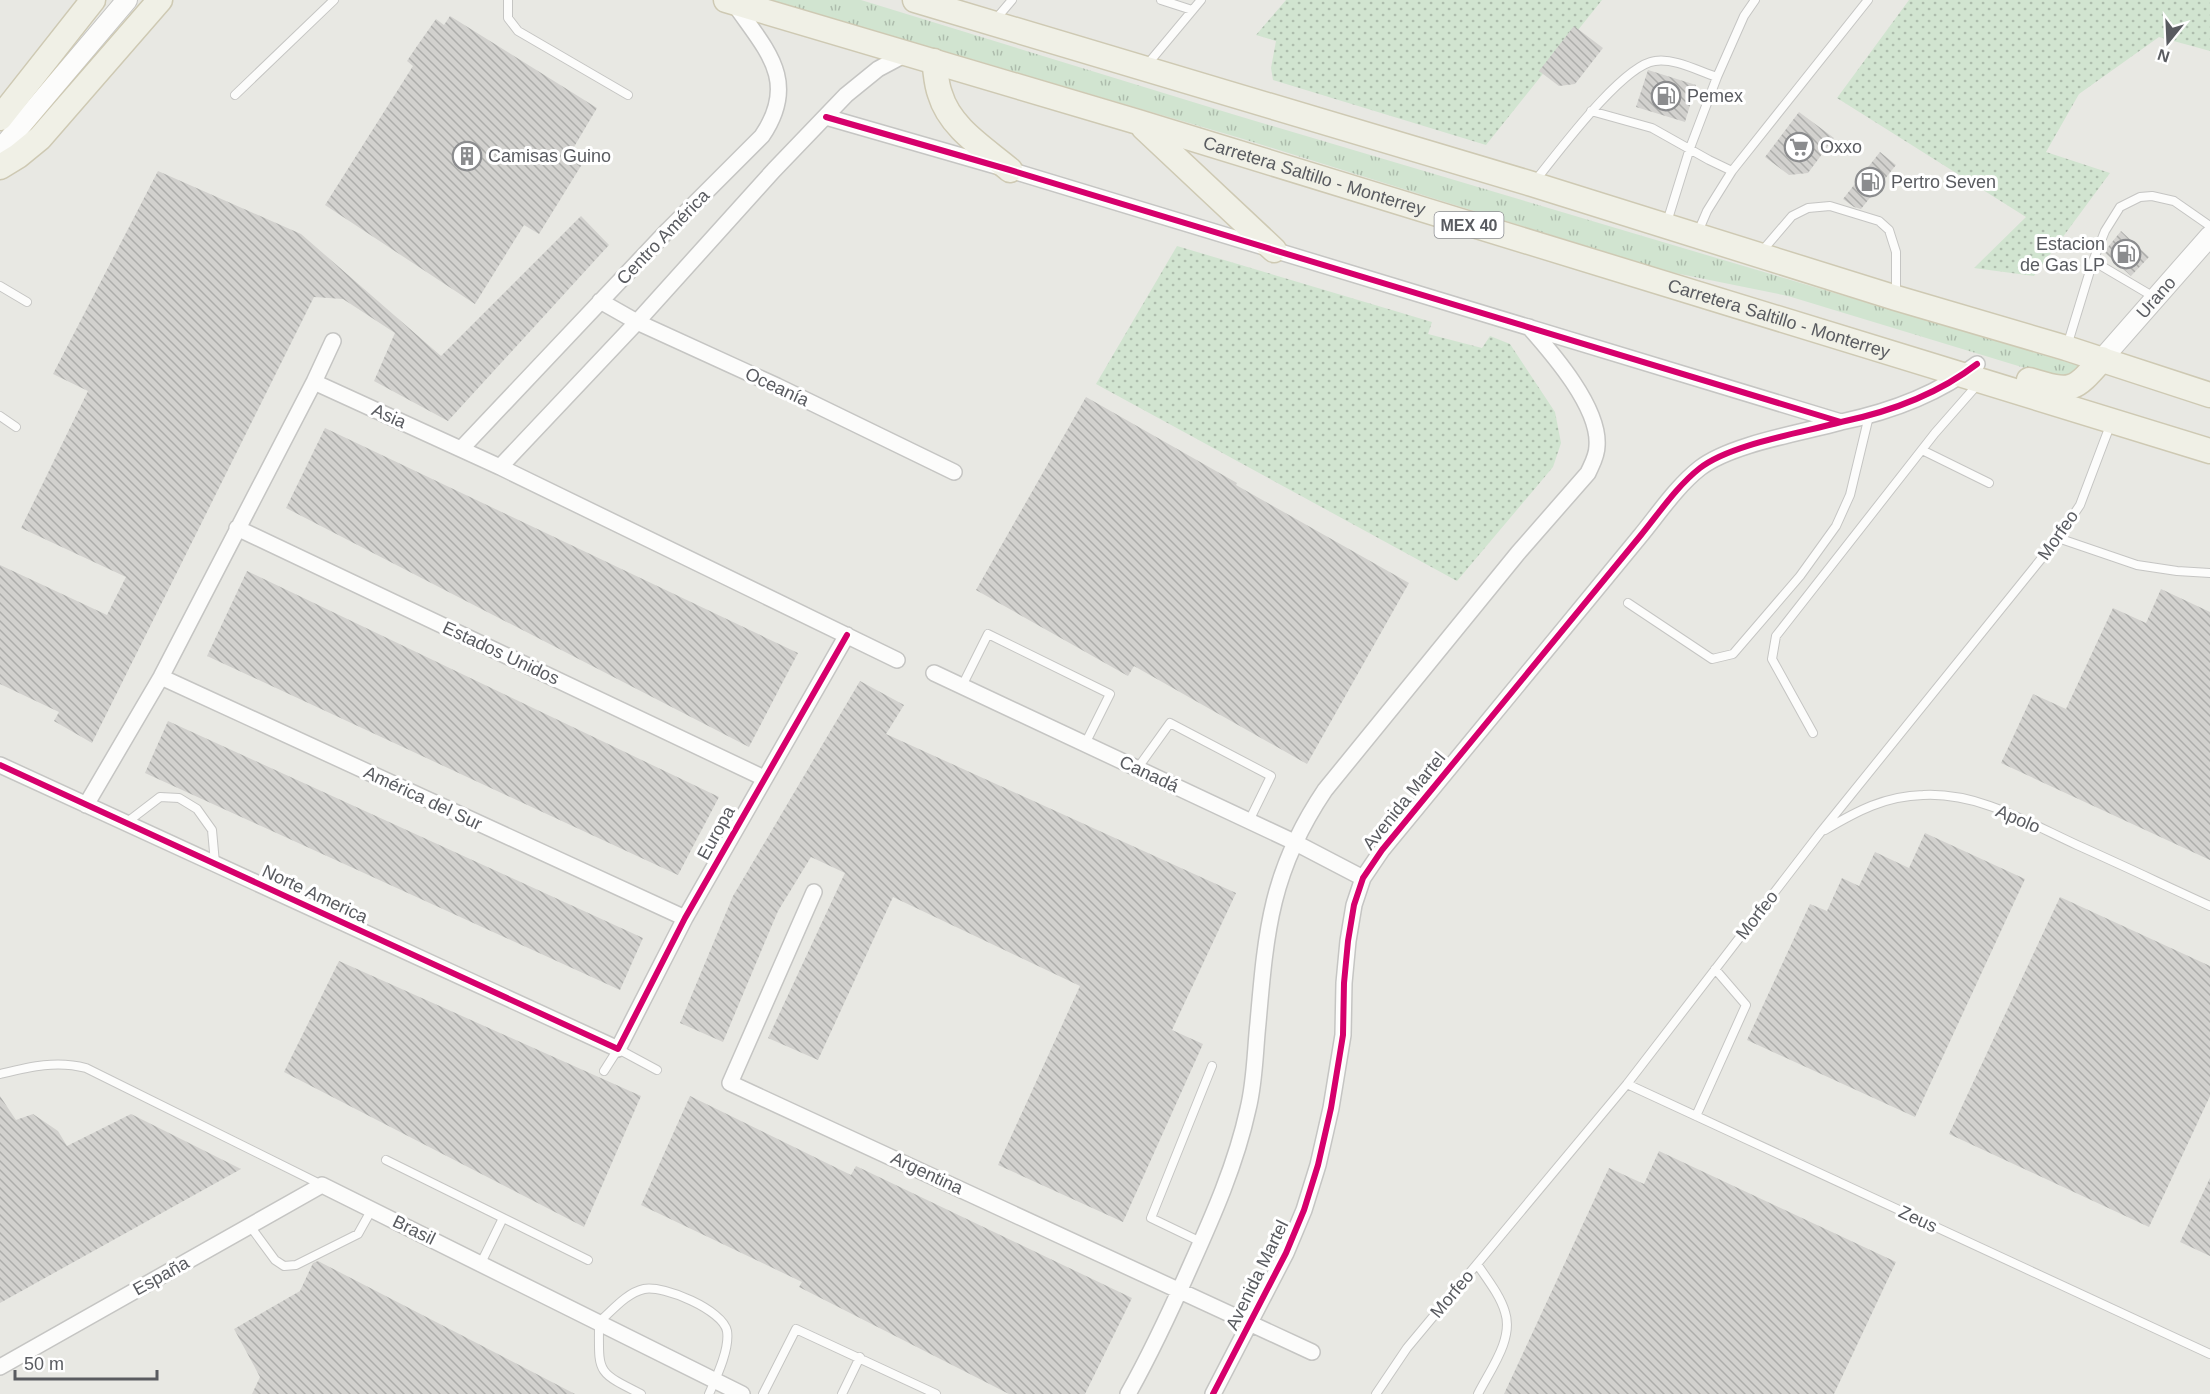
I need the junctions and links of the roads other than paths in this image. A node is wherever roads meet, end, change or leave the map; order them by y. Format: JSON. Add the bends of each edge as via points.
{"nodes":[{"id":1,"x":93,"y":0,"type":"edge"},
{"id":2,"x":127,"y":0,"type":"edge"},
{"id":3,"x":160,"y":0,"type":"edge"},
{"id":4,"x":334,"y":0,"type":"edge"},
{"id":5,"x":508,"y":0,"type":"edge"},
{"id":6,"x":915,"y":0,"type":"edge"},
{"id":7,"x":1012,"y":0,"type":"edge"},
{"id":8,"x":1161,"y":0,"type":"edge"},
{"id":9,"x":1201,"y":0,"type":"edge"},
{"id":10,"x":1755,"y":0,"type":"edge"},
{"id":11,"x":1868,"y":0,"type":"edge"},
{"id":12,"x":730,"y":1,"type":"edge"},
{"id":13,"x":1192,"y":10,"type":"junction"},
{"id":14,"x":993,"y":22,"type":"junction"},
{"id":15,"x":908,"y":53,"type":"junction"},
{"id":16,"x":934,"y":61,"type":"junction"},
{"id":17,"x":1143,"y":70,"type":"junction"},
{"id":18,"x":1717,"y":77,"type":"junction"},
{"id":19,"x":236,"y":95,"type":"dead end"},
{"id":20,"x":628,"y":95,"type":"dead end"},
{"id":21,"x":1591,"y":111,"type":"junction"},
{"id":22,"x":826,"y":117,"type":"junction"},
{"id":23,"x":0,"y":118,"type":"edge"},
{"id":24,"x":1138,"y":122,"type":"junction"},
{"id":25,"x":1690,"y":148,"type":"junction"},
{"id":26,"x":0,"y":150,"type":"edge"},
{"id":27,"x":0,"y":167,"type":"edge"},
{"id":28,"x":1010,"y":170,"type":"junction"},
{"id":29,"x":1732,"y":171,"type":"junction"},
{"id":30,"x":1532,"y":184,"type":"junction"},
{"id":31,"x":1665,"y":226,"type":"junction"},
{"id":32,"x":2210,"y":226,"type":"edge"},
{"id":33,"x":1696,"y":236,"type":"junction"},
{"id":34,"x":2210,"y":236,"type":"edge"},
{"id":35,"x":1275,"y":250,"type":"junction"},
{"id":36,"x":1758,"y":255,"type":"junction"},
{"id":37,"x":2093,"y":261,"type":"junction"},
{"id":38,"x":0,"y":286,"type":"edge"},
{"id":39,"x":1896,"y":298,"type":"junction"},
{"id":40,"x":2156,"y":298,"type":"junction"},
{"id":41,"x":600,"y":301,"type":"junction"},
{"id":42,"x":27,"y":302,"type":"dead end"},
{"id":43,"x":637,"y":321,"type":"junction"},
{"id":44,"x":1529,"y":327,"type":"junction"},
{"id":45,"x":333,"y":341,"type":"dead end"},
{"id":46,"x":2066,"y":348,"type":"junction"},
{"id":47,"x":2102,"y":359,"type":"junction"},
{"id":48,"x":1973,"y":373,"type":"junction"},
{"id":49,"x":314,"y":382,"type":"junction"},
{"id":50,"x":2210,"y":395,"type":"edge"},
{"id":51,"x":0,"y":416,"type":"edge"},
{"id":52,"x":1869,"y":416,"type":"junction"},
{"id":53,"x":2111,"y":421,"type":"junction"},
{"id":54,"x":1841,"y":422,"type":"junction"},
{"id":55,"x":16,"y":427,"type":"dead end"},
{"id":56,"x":461,"y":449,"type":"junction"},
{"id":57,"x":1922,"y":450,"type":"junction"},
{"id":58,"x":2210,"y":451,"type":"edge"},
{"id":59,"x":500,"y":467,"type":"junction"},
{"id":60,"x":954,"y":472,"type":"dead end"},
{"id":61,"x":1989,"y":483,"type":"dead end"},
{"id":62,"x":237,"y":528,"type":"junction"},
{"id":63,"x":2058,"y":538,"type":"junction"},
{"id":64,"x":2210,"y":573,"type":"edge"},
{"id":65,"x":1628,"y":603,"type":"dead end"},
{"id":66,"x":847,"y":635,"type":"junction"},
{"id":67,"x":897,"y":660,"type":"dead end"},
{"id":68,"x":934,"y":673,"type":"dead end"},
{"id":69,"x":161,"y":677,"type":"junction"},
{"id":70,"x":962,"y":686,"type":"junction"},
{"id":71,"x":1812,"y":733,"type":"dead end"},
{"id":72,"x":1085,"y":744,"type":"junction"},
{"id":73,"x":0,"y":765,"type":"edge"},
{"id":74,"x":1137,"y":768,"type":"junction"},
{"id":75,"x":764,"y":778,"type":"junction"},
{"id":76,"x":86,"y":805,"type":"junction"},
{"id":77,"x":1249,"y":821,"type":"junction"},
{"id":78,"x":126,"y":823,"type":"junction"},
{"id":79,"x":1820,"y":833,"type":"junction"},
{"id":80,"x":1294,"y":842,"type":"junction"},
{"id":81,"x":215,"y":864,"type":"junction"},
{"id":82,"x":1364,"y":878,"type":"junction"},
{"id":83,"x":814,"y":891,"type":"dead end"},
{"id":84,"x":2210,"y":906,"type":"edge"},
{"id":85,"x":685,"y":918,"type":"junction"},
{"id":86,"x":1715,"y":969,"type":"junction"},
{"id":87,"x":618,"y":1049,"type":"junction"},
{"id":88,"x":1212,"y":1066,"type":"dead end"},
{"id":89,"x":657,"y":1070,"type":"dead end"},
{"id":90,"x":604,"y":1071,"type":"dead end"},
{"id":91,"x":0,"y":1074,"type":"edge"},
{"id":92,"x":1627,"y":1084,"type":"junction"},
{"id":93,"x":1696,"y":1116,"type":"junction"},
{"id":94,"x":386,"y":1160,"type":"dead end"},
{"id":95,"x":322,"y":1185,"type":"junction"},
{"id":96,"x":372,"y":1209,"type":"junction"},
{"id":97,"x":503,"y":1218,"type":"junction"},
{"id":98,"x":250,"y":1226,"type":"junction"},
{"id":99,"x":1201,"y":1242,"type":"junction"},
{"id":100,"x":588,"y":1260,"type":"dead end"},
{"id":101,"x":481,"y":1263,"type":"junction"},
{"id":102,"x":1477,"y":1264,"type":"junction"},
{"id":103,"x":1180,"y":1290,"type":"junction"},
{"id":104,"x":598,"y":1322,"type":"junction"},
{"id":105,"x":1251,"y":1323,"type":"junction"},
{"id":106,"x":1312,"y":1352,"type":"dead end"},
{"id":107,"x":2210,"y":1354,"type":"edge"},
{"id":108,"x":860,"y":1357,"type":"junction"},
{"id":109,"x":0,"y":1367,"type":"edge"},
{"id":110,"x":712,"y":1387,"type":"edge"},
{"id":111,"x":932,"y":1393,"type":"edge"},
{"id":112,"x":641,"y":1394,"type":"edge"},
{"id":113,"x":742,"y":1394,"type":"edge"},
{"id":114,"x":763,"y":1394,"type":"edge"},
{"id":115,"x":842,"y":1394,"type":"edge"},
{"id":116,"x":1128,"y":1394,"type":"edge"},
{"id":117,"x":1214,"y":1394,"type":"edge"},
{"id":118,"x":1376,"y":1394,"type":"edge"},
{"id":119,"x":1478,"y":1394,"type":"edge"}],
"edges":[{"from":1,"to":23,"type":"main road"},
{"from":2,"to":26,"type":"street"},
{"from":3,"to":27,"type":"main road","via":[[40,138]]},
{"from":4,"to":19,"type":"lane"},
{"from":5,"to":20,"type":"lane","via":[[508,18],[518,31]]},
{"from":6,"to":14,"type":"main road"},
{"from":7,"to":14,"type":"lane"},
{"from":8,"to":13,"type":"lane"},
{"from":9,"to":13,"type":"lane"},
{"from":10,"to":18,"type":"lane"},
{"from":11,"to":29,"type":"lane"},
{"from":12,"to":15,"type":"main road","name":"Carretera Saltillo - Monterrey","number":"MEX 40"},
{"from":12,"to":41,"type":"street","name":"Centro América","via":[[770,56],[777,74],[780,90],[772,121],[762,136]]},
{"from":13,"to":17,"type":"lane"},
{"from":14,"to":17,"type":"main road"},
{"from":15,"to":16,"type":"main road","name":"Carretera Saltillo - Monterrey","number":"MEX 40"},
{"from":15,"to":22,"type":"street","name":"Centro América","via":[[870,75]]},
{"from":16,"to":24,"type":"main road","name":"Carretera Saltillo - Monterrey","number":"MEX 40"},
{"from":16,"to":28,"type":"main road","via":[[939,94],[948,113],[958,127]]},
{"from":17,"to":30,"type":"main road"},
{"from":18,"to":21,"type":"lane","via":[[1673,63],[1652,61],[1630,74]]},
{"from":18,"to":25,"type":"lane"},
{"from":21,"to":25,"type":"lane","via":[[1652,128]]},
{"from":21,"to":30,"type":"lane"},
{"from":22,"to":28,"type":"street"},
{"from":22,"to":43,"type":"street","name":"Centro América"},
{"from":24,"to":35,"type":"main road"},
{"from":24,"to":48,"type":"main road","name":"Carretera Saltillo - Monterrey","number":"MEX 40","via":[[1642,278],[1695,282],[1778,302]]},
{"from":25,"to":29,"type":"lane"},
{"from":25,"to":31,"type":"lane"},
{"from":28,"to":35,"type":"street"},
{"from":29,"to":33,"type":"lane"},
{"from":30,"to":31,"type":"main road"},
{"from":31,"to":33,"type":"main road"},
{"from":32,"to":37,"type":"lane","via":[[2174,201],[2140,196],[2120,207],[2113,216]]},
{"from":33,"to":36,"type":"main road"},
{"from":34,"to":40,"type":"street","name":"Urano"},
{"from":35,"to":44,"type":"street"},
{"from":36,"to":39,"type":"main road"},
{"from":36,"to":39,"type":"lane","via":[[1792,216],[1808,208],[1830,206],[1879,221],[1888,230],[1896,252]]},
{"from":37,"to":40,"type":"lane"},
{"from":37,"to":46,"type":"lane"},
{"from":38,"to":42,"type":"lane"},
{"from":39,"to":46,"type":"main road"},
{"from":40,"to":47,"type":"street","name":"Urano"},
{"from":41,"to":43,"type":"street","name":"Oceanía"},
{"from":41,"to":56,"type":"street","name":"Centro América"},
{"from":43,"to":59,"type":"street","name":"Centro América"},
{"from":43,"to":60,"type":"street","name":"Oceanía"},
{"from":44,"to":54,"type":"street"},
{"from":44,"to":80,"type":"street","via":[[1558,360],[1591,414],[1598,445],[1595,459],[1588,473],[1325,790]]},
{"from":45,"to":49,"type":"street"},
{"from":46,"to":47,"type":"main road"},
{"from":47,"to":48,"type":"main road","via":[[2080,383],[2066,389]]},
{"from":47,"to":50,"type":"main road"},
{"from":48,"to":52,"type":"street","name":"Avenida Martel"},
{"from":48,"to":53,"type":"main road"},
{"from":48,"to":57,"type":"lane"},
{"from":49,"to":56,"type":"street","name":"Asia"},
{"from":49,"to":62,"type":"street"},
{"from":51,"to":55,"type":"lane"},
{"from":52,"to":54,"type":"street","name":"Avenida Martel"},
{"from":52,"to":65,"type":"lane","via":[[1850,495],[1836,526],[1800,576],[1733,654],[1712,660]]},
{"from":53,"to":58,"type":"main road"},
{"from":53,"to":63,"type":"lane","name":"Morfeo","via":[[2080,504]]},
{"from":54,"to":82,"type":"street","name":"Avenida Martel","via":[[1732,451],[1700,469],[1681,486],[1382,850]]},
{"from":56,"to":59,"type":"street","name":"Asia"},
{"from":57,"to":61,"type":"lane"},
{"from":57,"to":71,"type":"lane","via":[[1776,636],[1772,659]]},
{"from":59,"to":66,"type":"street","name":"Asia"},
{"from":62,"to":69,"type":"street"},
{"from":62,"to":75,"type":"street","name":"Estados Unidos"},
{"from":63,"to":64,"type":"lane","via":[[2137,565]]},
{"from":63,"to":79,"type":"lane","name":"Morfeo"},
{"from":66,"to":67,"type":"street","name":"Asia"},
{"from":66,"to":75,"type":"street","name":"Europa"},
{"from":68,"to":70,"type":"street","name":"Canadá"},
{"from":69,"to":76,"type":"street"},
{"from":69,"to":85,"type":"street","name":"América del Sur"},
{"from":70,"to":72,"type":"street","name":"Canadá"},
{"from":70,"to":72,"type":"lane","via":[[988,634],[1110,694]]},
{"from":72,"to":74,"type":"street","name":"Canadá"},
{"from":73,"to":76,"type":"street","name":"Norte America"},
{"from":74,"to":77,"type":"street","name":"Canadá"},
{"from":74,"to":77,"type":"lane","via":[[1170,723],[1271,776]]},
{"from":75,"to":85,"type":"street","name":"Europa"},
{"from":76,"to":78,"type":"street","name":"Norte America"},
{"from":77,"to":80,"type":"street","name":"Canadá"},
{"from":78,"to":81,"type":"street","name":"Norte America"},
{"from":78,"to":81,"type":"lane","via":[[160,797],[179,798],[197,809],[212,831]]},
{"from":79,"to":84,"type":"lane","name":"Apolo","via":[[1863,808],[1891,799],[1923,795],[1957,797],[2000,809]]},
{"from":79,"to":86,"type":"lane","name":"Morfeo"},
{"from":80,"to":82,"type":"street","name":"Canadá"},
{"from":80,"to":99,"type":"street","via":[[1270,914],[1264,949],[1249,1107],[1230,1170]]},
{"from":81,"to":87,"type":"street","name":"Norte America"},
{"from":82,"to":105,"type":"street","name":"Avenida Martel","via":[[1354,905],[1348,941],[1343,1035],[1318,1165],[1286,1253]]},
{"from":83,"to":103,"type":"street","name":"Argentina","via":[[730,1083]]},
{"from":85,"to":87,"type":"street","name":"Europa"},
{"from":86,"to":92,"type":"lane","name":"Morfeo"},
{"from":86,"to":93,"type":"lane","via":[[1746,1005]]},
{"from":87,"to":89,"type":"lane"},
{"from":87,"to":90,"type":"lane","name":"Europa"},
{"from":88,"to":99,"type":"lane","via":[[1151,1218]]},
{"from":91,"to":95,"type":"lane","name":"Brasil","via":[[50,1064],[86,1068]]},
{"from":92,"to":93,"type":"lane","name":"Zeus"},
{"from":92,"to":102,"type":"lane","name":"Morfeo"},
{"from":93,"to":107,"type":"lane","name":"Zeus"},
{"from":94,"to":97,"type":"lane"},
{"from":95,"to":96,"type":"street","name":"Brasil"},
{"from":95,"to":98,"type":"street","name":"España"},
{"from":96,"to":98,"type":"lane","via":[[358,1234],[296,1265],[284,1266],[275,1260]]},
{"from":96,"to":101,"type":"street","name":"Brasil"},
{"from":97,"to":100,"type":"lane"},
{"from":97,"to":101,"type":"lane"},
{"from":98,"to":109,"type":"street","name":"España"},
{"from":99,"to":103,"type":"street"},
{"from":101,"to":104,"type":"street","name":"Brasil"},
{"from":102,"to":118,"type":"lane","name":"Morfeo","via":[[1407,1348]]},
{"from":102,"to":119,"type":"lane","via":[[1505,1310],[1508,1329]]},
{"from":103,"to":105,"type":"street","name":"Argentina"},
{"from":103,"to":116,"type":"street"},
{"from":104,"to":110,"type":"street","name":"Brasil"},
{"from":104,"to":110,"type":"lane","via":[[630,1295],[644,1289],[660,1289],[684,1297],[721,1320],[727,1330],[727,1344]]},
{"from":104,"to":112,"type":"lane","via":[[599,1363],[608,1377]]},
{"from":105,"to":106,"type":"street","name":"Argentina"},
{"from":105,"to":117,"type":"street","name":"Avenida Martel"},
{"from":108,"to":111,"type":"lane"},
{"from":108,"to":114,"type":"lane","via":[[796,1329]]},
{"from":108,"to":115,"type":"lane"},
{"from":110,"to":113,"type":"street","name":"Brasil"}]}
